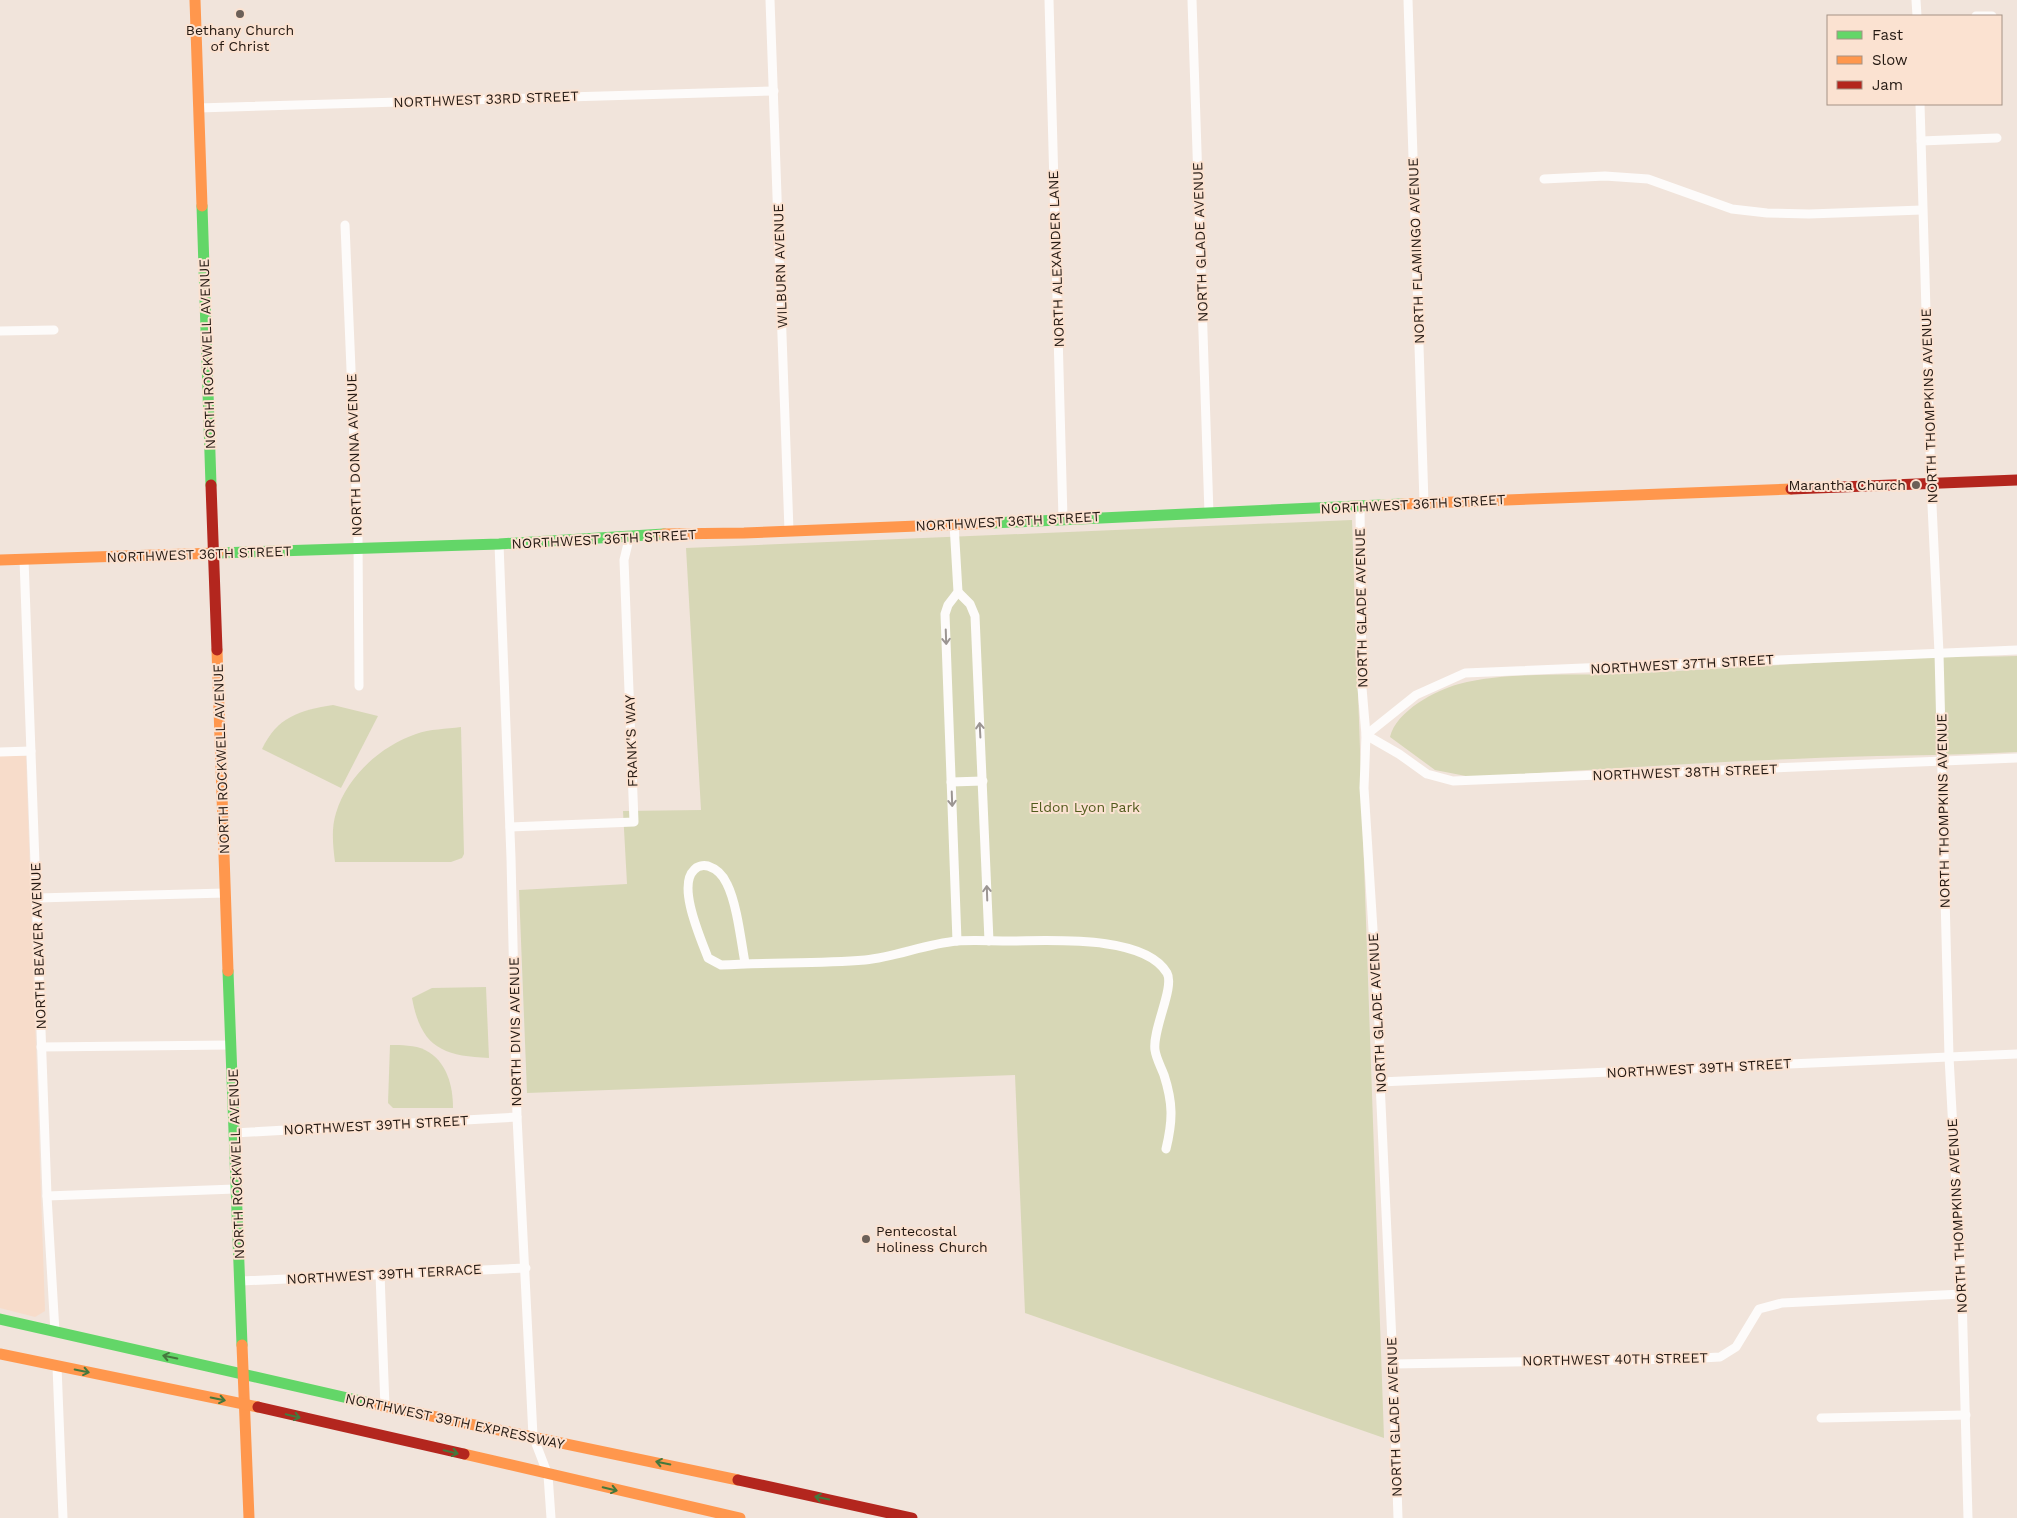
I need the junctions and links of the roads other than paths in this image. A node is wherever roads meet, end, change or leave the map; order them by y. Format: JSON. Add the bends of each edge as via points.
{"nodes":[{"id":1,"x":195,"y":0,"type":"edge"},
{"id":2,"x":770,"y":0,"type":"edge"},
{"id":3,"x":1049,"y":0,"type":"edge"},
{"id":4,"x":1192,"y":0,"type":"edge"},
{"id":5,"x":1408,"y":0,"type":"edge"},
{"id":6,"x":1916,"y":0,"type":"edge"},
{"id":7,"x":1917,"y":15,"type":"edge"},
{"id":8,"x":774,"y":91,"type":"junction"},
{"id":9,"x":1920,"y":105,"type":"edge"},
{"id":10,"x":198,"y":108,"type":"junction"},
{"id":11,"x":1997,"y":138,"type":"dead end"},
{"id":12,"x":1921,"y":141,"type":"junction"},
{"id":13,"x":1544,"y":179,"type":"dead end"},
{"id":14,"x":1922,"y":210,"type":"junction"},
{"id":15,"x":344,"y":225,"type":"dead end"},
{"id":16,"x":0,"y":330,"type":"edge"},
{"id":17,"x":54,"y":330,"type":"dead end"},
{"id":18,"x":2017,"y":480,"type":"edge"},
{"id":19,"x":1931,"y":484,"type":"junction"},
{"id":20,"x":1424,"y":503,"type":"junction"},
{"id":21,"x":1360,"y":507,"type":"junction"},
{"id":22,"x":1209,"y":514,"type":"junction"},
{"id":23,"x":1063,"y":519,"type":"junction"},
{"id":24,"x":954,"y":524,"type":"junction"},
{"id":25,"x":789,"y":532,"type":"junction"},
{"id":26,"x":630,"y":535,"type":"junction"},
{"id":27,"x":498,"y":544,"type":"junction"},
{"id":28,"x":357,"y":549,"type":"junction"},
{"id":29,"x":214,"y":554,"type":"junction"},
{"id":30,"x":24,"y":559,"type":"junction"},
{"id":31,"x":0,"y":560,"type":"edge"},
{"id":32,"x":958,"y":592,"type":"junction"},
{"id":33,"x":2017,"y":650,"type":"edge"},
{"id":34,"x":1939,"y":653,"type":"junction"},
{"id":35,"x":359,"y":686,"type":"dead end"},
{"id":36,"x":1366,"y":736,"type":"junction"},
{"id":37,"x":31,"y":751,"type":"junction"},
{"id":38,"x":0,"y":752,"type":"edge"},
{"id":39,"x":2017,"y":758,"type":"edge"},
{"id":40,"x":1941,"y":761,"type":"junction"},
{"id":41,"x":983,"y":781,"type":"junction"},
{"id":42,"x":952,"y":782,"type":"junction"},
{"id":43,"x":510,"y":827,"type":"junction"},
{"id":44,"x":225,"y":893,"type":"junction"},
{"id":45,"x":37,"y":898,"type":"junction"},
{"id":46,"x":957,"y":941,"type":"junction"},
{"id":47,"x":989,"y":942,"type":"junction"},
{"id":48,"x":745,"y":963,"type":"junction"},
{"id":49,"x":231,"y":1044,"type":"junction"},
{"id":50,"x":41,"y":1047,"type":"junction"},
{"id":51,"x":2017,"y":1054,"type":"edge"},
{"id":52,"x":1949,"y":1057,"type":"junction"},
{"id":53,"x":1380,"y":1082,"type":"junction"},
{"id":54,"x":517,"y":1117,"type":"junction"},
{"id":55,"x":234,"y":1133,"type":"junction"},
{"id":56,"x":1166,"y":1149,"type":"dead end"},
{"id":57,"x":236,"y":1189,"type":"junction"},
{"id":58,"x":47,"y":1196,"type":"junction"},
{"id":59,"x":526,"y":1268,"type":"junction"},
{"id":60,"x":380,"y":1274,"type":"junction"},
{"id":61,"x":241,"y":1281,"type":"junction"},
{"id":62,"x":1962,"y":1294,"type":"junction"},
{"id":63,"x":0,"y":1319,"type":"edge"},
{"id":64,"x":55,"y":1332,"type":"junction"},
{"id":65,"x":0,"y":1354,"type":"edge"},
{"id":66,"x":1393,"y":1364,"type":"junction"},
{"id":67,"x":57,"y":1366,"type":"junction"},
{"id":68,"x":245,"y":1376,"type":"junction"},
{"id":69,"x":245,"y":1404,"type":"junction"},
{"id":70,"x":385,"y":1407,"type":"junction"},
{"id":71,"x":1966,"y":1415,"type":"junction"},
{"id":72,"x":1821,"y":1418,"type":"dead end"},
{"id":73,"x":533,"y":1436,"type":"junction"},
{"id":74,"x":548,"y":1475,"type":"junction"},
{"id":75,"x":868,"y":1513,"type":"edge"},
{"id":76,"x":727,"y":1517,"type":"edge"},
{"id":77,"x":63,"y":1518,"type":"edge"},
{"id":78,"x":249,"y":1518,"type":"edge"},
{"id":79,"x":551,"y":1518,"type":"edge"},
{"id":80,"x":740,"y":1518,"type":"edge"},
{"id":81,"x":912,"y":1518,"type":"edge"},
{"id":82,"x":1398,"y":1518,"type":"edge"},
{"id":83,"x":1968,"y":1518,"type":"edge"}],
"edges":[{"from":1,"to":10,"type":"main road","name":"NORTH ROCKWELL AVENUE"},
{"from":2,"to":8,"type":"street","name":"WILBURN AVENUE"},
{"from":3,"to":23,"type":"street","name":"NORTH ALEXANDER LANE"},
{"from":4,"to":22,"type":"street","name":"NORTH GLADE AVENUE"},
{"from":5,"to":20,"type":"street","name":"NORTH FLAMINGO AVENUE"},
{"from":6,"to":7,"type":"street"},
{"from":8,"to":10,"type":"street","name":"NORTHWEST 33RD STREET"},
{"from":8,"to":25,"type":"street","name":"WILBURN AVENUE"},
{"from":9,"to":12,"type":"street","name":"NORTH THOMPKINS AVENUE"},
{"from":10,"to":29,"type":"main road","name":"NORTH ROCKWELL AVENUE"},
{"from":11,"to":12,"type":"street"},
{"from":12,"to":14,"type":"street","name":"NORTH THOMPKINS AVENUE"},
{"from":13,"to":14,"type":"street","via":[[1648,178],[1732,209],[1767,213]]},
{"from":14,"to":19,"type":"street","name":"NORTH THOMPKINS AVENUE"},
{"from":15,"to":28,"type":"street","name":"NORTH DONNA AVENUE"},
{"from":16,"to":17,"type":"street"},
{"from":18,"to":19,"type":"main road","name":"NORTHWEST 36TH STREET"},
{"from":19,"to":20,"type":"main road","name":"NORTHWEST 36TH STREET"},
{"from":19,"to":34,"type":"street","name":"NORTH THOMPKINS AVENUE"},
{"from":20,"to":21,"type":"main road","name":"NORTHWEST 36TH STREET"},
{"from":21,"to":22,"type":"main road","name":"NORTHWEST 36TH STREET"},
{"from":21,"to":36,"type":"street","name":"NORTH GLADE AVENUE","via":[[1362,688]]},
{"from":22,"to":23,"type":"main road","name":"NORTHWEST 36TH STREET"},
{"from":23,"to":24,"type":"main road","name":"NORTHWEST 36TH STREET"},
{"from":24,"to":25,"type":"main road","name":"NORTHWEST 36TH STREET"},
{"from":24,"to":32,"type":"street"},
{"from":25,"to":26,"type":"main road","name":"NORTHWEST 36TH STREET"},
{"from":26,"to":27,"type":"main road","name":"NORTHWEST 36TH STREET"},
{"from":26,"to":43,"type":"street","name":"FRANK'S WAY","via":[[624,560],[634,822]]},
{"from":27,"to":28,"type":"main road","name":"NORTHWEST 36TH STREET"},
{"from":27,"to":43,"type":"street","name":"NORTH DIVIS AVENUE"},
{"from":28,"to":29,"type":"main road","name":"NORTHWEST 36TH STREET"},
{"from":28,"to":35,"type":"street","name":"NORTH DONNA AVENUE"},
{"from":29,"to":30,"type":"main road","name":"NORTHWEST 36TH STREET"},
{"from":29,"to":44,"type":"main road","name":"NORTH ROCKWELL AVENUE"},
{"from":30,"to":31,"type":"main road","name":"NORTHWEST 36TH STREET"},
{"from":30,"to":37,"type":"street","name":"NORTH BEAVER AVENUE"},
{"from":41,"to":32,"type":"street","one_way":true,"via":[[975,616],[970,604]]},
{"from":32,"to":42,"type":"street","one_way":true,"via":[[945,614]]},
{"from":33,"to":34,"type":"street","name":"NORTHWEST 37TH STREET"},
{"from":34,"to":36,"type":"street","name":"NORTHWEST 37TH STREET","via":[[1465,673],[1416,696]]},
{"from":34,"to":40,"type":"street","name":"NORTH THOMPKINS AVENUE"},
{"from":36,"to":40,"type":"street","name":"NORTHWEST 38TH STREET","via":[[1427,774],[1453,781]]},
{"from":36,"to":53,"type":"street","name":"NORTH GLADE AVENUE","via":[[1364,788]]},
{"from":37,"to":38,"type":"street"},
{"from":37,"to":45,"type":"street","name":"NORTH BEAVER AVENUE"},
{"from":39,"to":40,"type":"street","name":"NORTHWEST 38TH STREET"},
{"from":40,"to":52,"type":"street","name":"NORTH THOMPKINS AVENUE"},
{"from":41,"to":42,"type":"street"},
{"from":47,"to":41,"type":"street","one_way":true},
{"from":42,"to":46,"type":"street","one_way":true},
{"from":43,"to":54,"type":"street","name":"NORTH DIVIS AVENUE"},
{"from":44,"to":45,"type":"street"},
{"from":44,"to":49,"type":"main road","name":"NORTH ROCKWELL AVENUE"},
{"from":45,"to":50,"type":"street","name":"NORTH BEAVER AVENUE"},
{"from":46,"to":47,"type":"street"},
{"from":46,"to":48,"type":"street","via":[[866,960]]},
{"from":47,"to":56,"type":"street","via":[[1083,940],[1132,950],[1157,962],[1169,982],[1156,1029],[1155,1051],[1172,1106]]},
{"from":48,"to":48,"type":"street","via":[[728,884],[719,871],[707,866],[697,868],[689,876],[687,890],[708,958],[721,964]]},
{"from":49,"to":50,"type":"street"},
{"from":49,"to":55,"type":"main road","name":"NORTH ROCKWELL AVENUE"},
{"from":50,"to":58,"type":"street","name":"NORTH BEAVER AVENUE"},
{"from":51,"to":52,"type":"street","name":"NORTHWEST 39TH STREET"},
{"from":52,"to":53,"type":"street","name":"NORTHWEST 39TH STREET"},
{"from":52,"to":62,"type":"street","name":"NORTH THOMPKINS AVENUE"},
{"from":53,"to":66,"type":"street","name":"NORTH GLADE AVENUE"},
{"from":54,"to":55,"type":"street","name":"NORTHWEST 39TH STREET"},
{"from":54,"to":59,"type":"street","name":"NORTH DIVIS AVENUE"},
{"from":55,"to":57,"type":"main road","name":"NORTH ROCKWELL AVENUE"},
{"from":57,"to":58,"type":"street"},
{"from":57,"to":61,"type":"main road","name":"NORTH ROCKWELL AVENUE"},
{"from":58,"to":64,"type":"street","name":"NORTH BEAVER AVENUE"},
{"from":59,"to":60,"type":"street","name":"NORTHWEST 39TH TERRACE"},
{"from":59,"to":73,"type":"street","name":"NORTH DIVIS AVENUE"},
{"from":60,"to":61,"type":"street","name":"NORTHWEST 39TH TERRACE"},
{"from":60,"to":70,"type":"street"},
{"from":61,"to":68,"type":"main road","name":"NORTH ROCKWELL AVENUE"},
{"from":62,"to":66,"type":"street","name":"NORTHWEST 40TH STREET","via":[[1782,1302],[1759,1309],[1736,1348],[1720,1357]]},
{"from":62,"to":71,"type":"street","name":"NORTH THOMPKINS AVENUE"},
{"from":63,"to":64,"type":"main road","name":"NORTHWEST 39TH EXPRESSWAY"},
{"from":68,"to":64,"type":"main road","name":"NORTHWEST 39TH EXPRESSWAY","one_way":true},
{"from":65,"to":67,"type":"main road"},
{"from":66,"to":82,"type":"street","name":"NORTH GLADE AVENUE"},
{"from":67,"to":69,"type":"main road","one_way":true},
{"from":67,"to":77,"type":"street"},
{"from":68,"to":69,"type":"main road","name":"NORTH ROCKWELL AVENUE"},
{"from":68,"to":70,"type":"main road","name":"NORTHWEST 39TH EXPRESSWAY"},
{"from":69,"to":74,"type":"main road","one_way":true},
{"from":69,"to":78,"type":"main road","name":"NORTH ROCKWELL AVENUE"},
{"from":70,"to":73,"type":"main road","name":"NORTHWEST 39TH EXPRESSWAY"},
{"from":71,"to":72,"type":"street"},
{"from":71,"to":83,"type":"street","name":"NORTH THOMPKINS AVENUE"},
{"from":73,"to":74,"type":"street","name":"NORTH DIVIS AVENUE"},
{"from":75,"to":73,"type":"main road","name":"NORTHWEST 39TH EXPRESSWAY","one_way":true},
{"from":74,"to":76,"type":"main road","one_way":true},
{"from":74,"to":79,"type":"street","name":"NORTH DIVIS AVENUE"},
{"from":75,"to":81,"type":"main road","name":"NORTHWEST 39TH EXPRESSWAY"},
{"from":76,"to":80,"type":"main road"}]}
